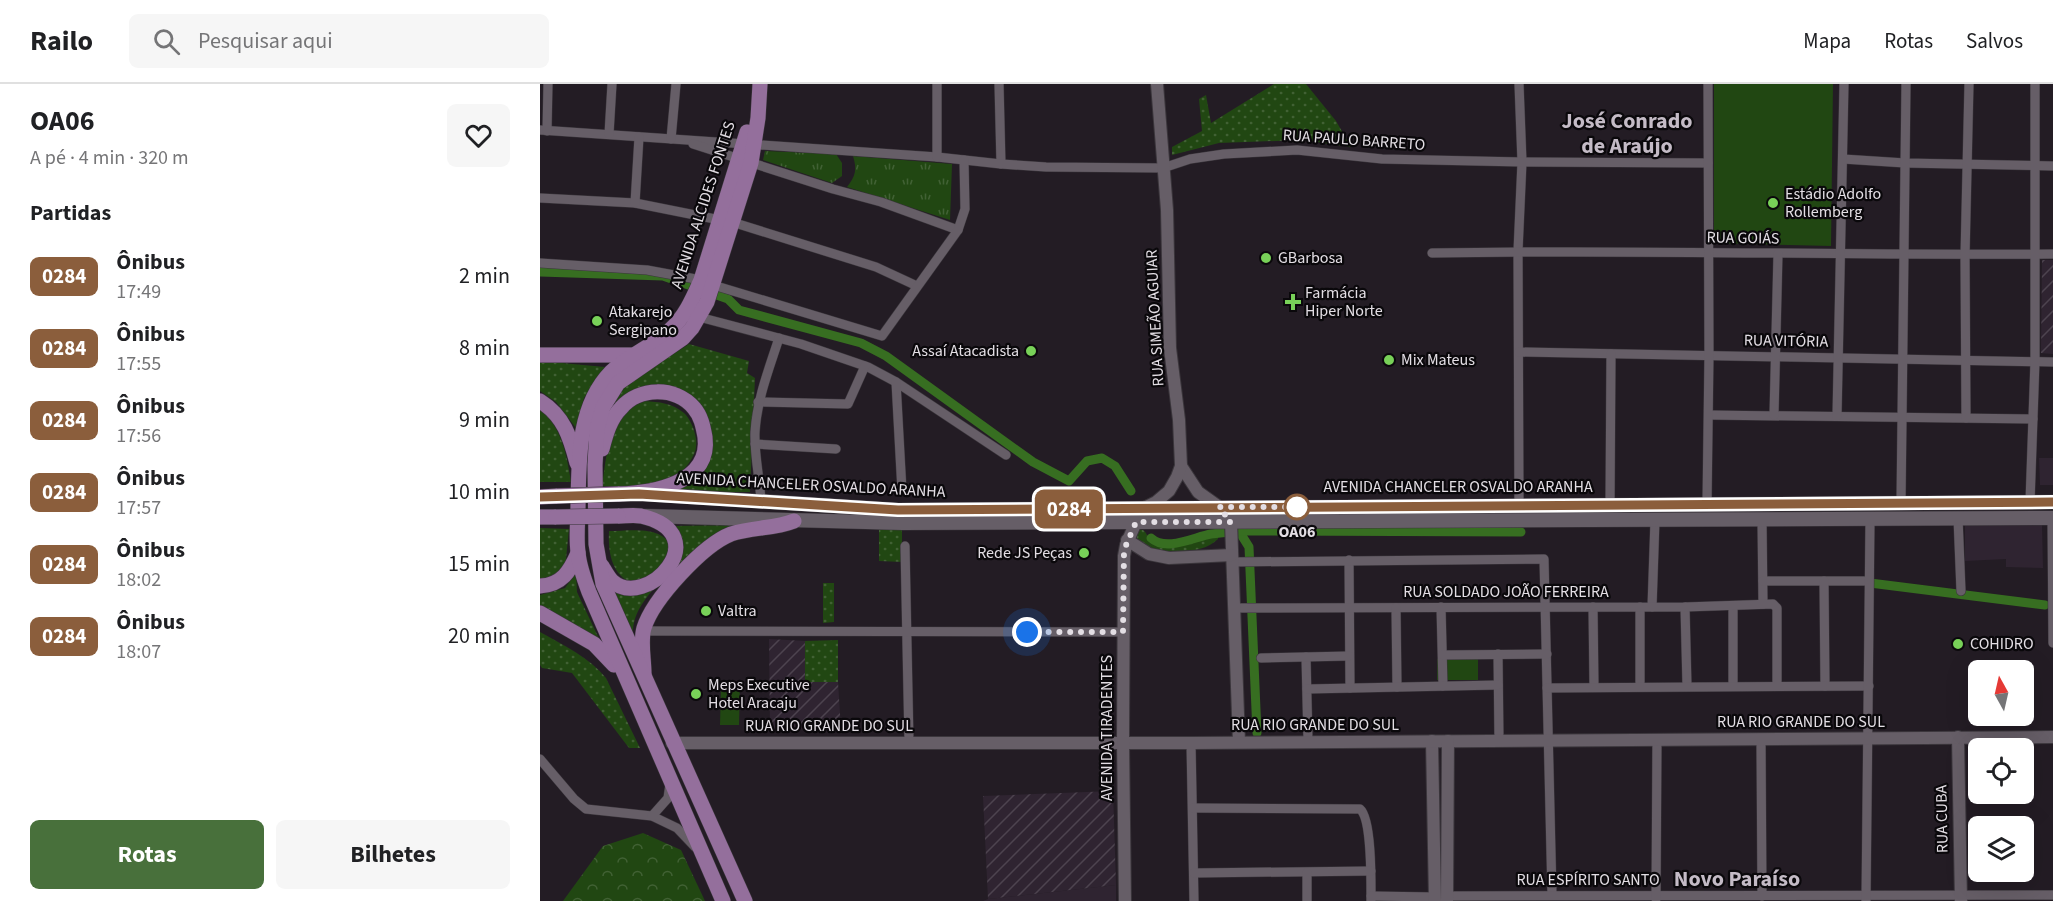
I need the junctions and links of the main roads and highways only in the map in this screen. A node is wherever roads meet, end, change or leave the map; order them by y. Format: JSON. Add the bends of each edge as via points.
{"nodes":[{"id":1,"x":750,"y":84,"type":"edge"},
{"id":2,"x":760,"y":84,"type":"edge"},
{"id":3,"x":750,"y":144,"type":"junction"},
{"id":4,"x":704,"y":290,"type":"junction"},
{"id":5,"x":540,"y":355,"type":"edge"},
{"id":6,"x":631,"y":356,"type":"junction"},
{"id":7,"x":540,"y":401,"type":"edge"},
{"id":8,"x":595,"y":465,"type":"junction"},
{"id":9,"x":579,"y":472,"type":"junction"},
{"id":10,"x":639,"y":494,"type":"junction"},
{"id":11,"x":540,"y":497,"type":"edge"},
{"id":12,"x":2053,"y":502,"type":"edge"},
{"id":13,"x":641,"y":516,"type":"junction"},
{"id":14,"x":540,"y":517,"type":"edge"},
{"id":15,"x":2052,"y":518,"type":"edge"},
{"id":16,"x":794,"y":521,"type":"junction"},
{"id":17,"x":578,"y":553,"type":"junction"},
{"id":18,"x":597,"y":558,"type":"junction"},
{"id":19,"x":540,"y":586,"type":"edge"},
{"id":20,"x":540,"y":613,"type":"edge"},
{"id":21,"x":624,"y":677,"type":"junction"},
{"id":22,"x":644,"y":680,"type":"junction"},
{"id":23,"x":723,"y":901,"type":"edge"},
{"id":24,"x":745,"y":901,"type":"edge"}],
"edges":[{"from":1,"to":3,"type":"main road","name":"AVENIDA ALCIDES FONTES"},
{"from":2,"to":3,"type":"main road","name":"AVENIDA ALCIDES FONTES"},
{"from":3,"to":4,"type":"main road","name":"AVENIDA ALCIDES FONTES"},
{"from":4,"to":6,"type":"main road","name":"AVENIDA ALCIDES FONTES","via":[[670,330]]},
{"from":4,"to":8,"type":"main road","name":"AVENIDA ALCIDES FONTES","via":[[699,317],[683,338],[628,374],[609,395],[597,429]]},
{"from":5,"to":6,"type":"main road"},
{"from":6,"to":9,"type":"main road","name":"AVENIDA ALCIDES FONTES","via":[[606,378],[589,407]]},
{"from":7,"to":9,"type":"main road","via":[[564,424]]},
{"from":8,"to":10,"type":"main road","via":[[613,418],[630,400],[661,391],[688,402],[703,424],[704,452],[699,465],[678,483]]},
{"from":8,"to":18,"type":"main road","name":"AVENIDA ALCIDES FONTES"},
{"from":9,"to":17,"type":"main road"},
{"from":10,"to":11,"type":"main road","name":"AVENIDA CHANCELER OSVALDO ARANHA","bridge":true},
{"from":10,"to":12,"type":"main road","name":"AVENIDA CHANCELER OSVALDO ARANHA","via":[[898,510]]},
{"from":13,"to":14,"type":"main road","name":"AVENIDA CHANCELER OSVALDO ARANHA","bridge":true},
{"from":13,"to":16,"type":"main road","name":"AVENIDA CHANCELER OSVALDO ARANHA"},
{"from":13,"to":18,"type":"main road","via":[[664,527],[675,540],[675,557],[662,575],[628,588],[613,581]]},
{"from":15,"to":16,"type":"main road","name":"AVENIDA CHANCELER OSVALDO ARANHA","via":[[1655,520],[1232,529],[1136,522]]},
{"from":16,"to":22,"type":"main road","via":[[732,534],[713,544],[667,589],[654,604],[643,631]]},
{"from":17,"to":19,"type":"main road","via":[[560,581]]},
{"from":17,"to":21,"type":"main road","via":[[589,592]]},
{"from":18,"to":22,"type":"main road","name":"AVENIDA ALCIDES FONTES","via":[[610,604]]},
{"from":20,"to":21,"type":"main road","via":[[594,644]]},
{"from":21,"to":23,"type":"main road"},
{"from":22,"to":24,"type":"main road","name":"AVENIDA ALCIDES FONTES"}]}
